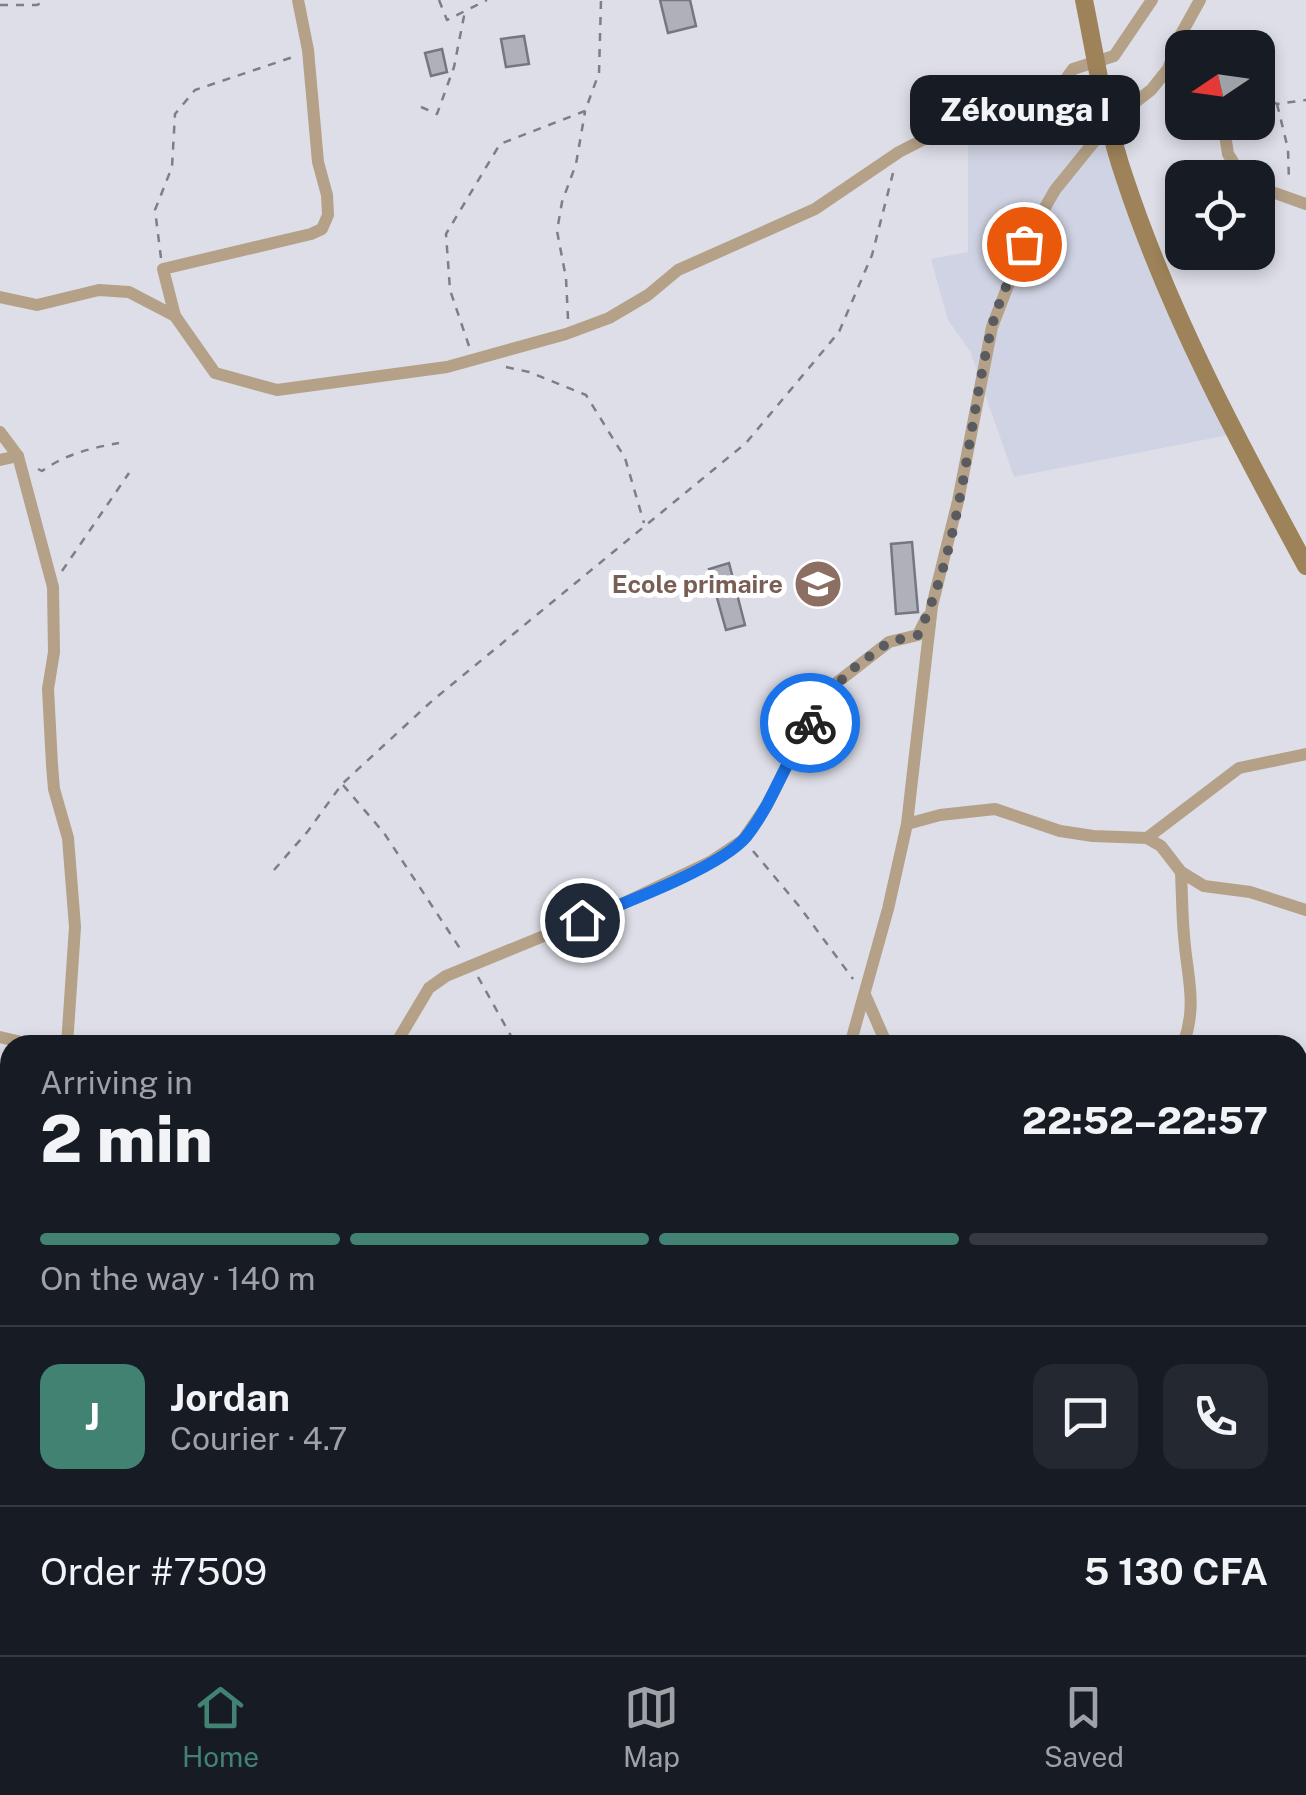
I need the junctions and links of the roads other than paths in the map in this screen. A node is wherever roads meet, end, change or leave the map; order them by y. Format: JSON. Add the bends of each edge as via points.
{"nodes":[{"id":1,"x":298,"y":0,"type":"edge"},
{"id":2,"x":1084,"y":0,"type":"edge"},
{"id":3,"x":1152,"y":0,"type":"edge"},
{"id":4,"x":1200,"y":0,"type":"edge"},
{"id":5,"x":1183,"y":30,"type":"edge"},
{"id":6,"x":1097,"y":64,"type":"junction"},
{"id":7,"x":1165,"y":74,"type":"edge"},
{"id":8,"x":1110,"y":122,"type":"junction"},
{"id":9,"x":1275,"y":194,"type":"edge"},
{"id":10,"x":1306,"y":204,"type":"edge"},
{"id":11,"x":0,"y":297,"type":"edge"},
{"id":12,"x":175,"y":316,"type":"junction"},
{"id":13,"x":0,"y":432,"type":"edge"},
{"id":14,"x":18,"y":456,"type":"junction"},
{"id":15,"x":0,"y":460,"type":"edge"},
{"id":16,"x":1306,"y":566,"type":"edge"},
{"id":17,"x":932,"y":606,"type":"junction"},
{"id":18,"x":1306,"y":754,"type":"edge"},
{"id":19,"x":907,"y":824,"type":"junction"},
{"id":20,"x":1148,"y":838,"type":"junction"},
{"id":21,"x":1181,"y":872,"type":"junction"},
{"id":22,"x":1306,"y":910,"type":"edge"},
{"id":23,"x":865,"y":996,"type":"junction"},
{"id":24,"x":68,"y":1035,"type":"edge"},
{"id":25,"x":401,"y":1035,"type":"edge"},
{"id":26,"x":853,"y":1035,"type":"edge"},
{"id":27,"x":883,"y":1035,"type":"edge"},
{"id":28,"x":1187,"y":1035,"type":"edge"}],
"edges":[{"from":1,"to":12,"type":"street","via":[[328,216],[322,229],[163,269]]},
{"from":2,"to":6,"type":"street"},
{"from":3,"to":6,"type":"street","via":[[1117,52]]},
{"from":4,"to":5,"type":"street"},
{"from":6,"to":8,"type":"street"},
{"from":6,"to":12,"type":"street","via":[[1073,69],[1057,106],[1047,113],[940,131],[815,210],[678,270],[631,306],[566,334],[474,360],[277,390],[215,373]]},
{"from":7,"to":8,"type":"street"},
{"from":8,"to":16,"type":"street","via":[[1135,208],[1211,391]]},
{"from":8,"to":17,"type":"street","via":[[1054,190],[1024,244],[992,327]]},
{"from":9,"to":10,"type":"street"},
{"from":11,"to":12,"type":"street","via":[[37,304],[99,290],[129,292]]},
{"from":13,"to":14,"type":"street"},
{"from":14,"to":15,"type":"street"},
{"from":14,"to":24,"type":"street","via":[[53,587],[52,765],[68,838],[75,927]]},
{"from":17,"to":19,"type":"street"},
{"from":17,"to":25,"type":"street","via":[[918,635],[889,642],[836,684],[744,840],[622,904],[428,988]]},
{"from":18,"to":20,"type":"street","via":[[1239,768]]},
{"from":19,"to":20,"type":"street","via":[[995,809],[1060,831]]},
{"from":19,"to":23,"type":"street"},
{"from":20,"to":21,"type":"street"},
{"from":21,"to":22,"type":"street","via":[[1204,886]]},
{"from":21,"to":28,"type":"street","via":[[1193,1000]]},
{"from":23,"to":26,"type":"street"},
{"from":23,"to":27,"type":"street"}]}
